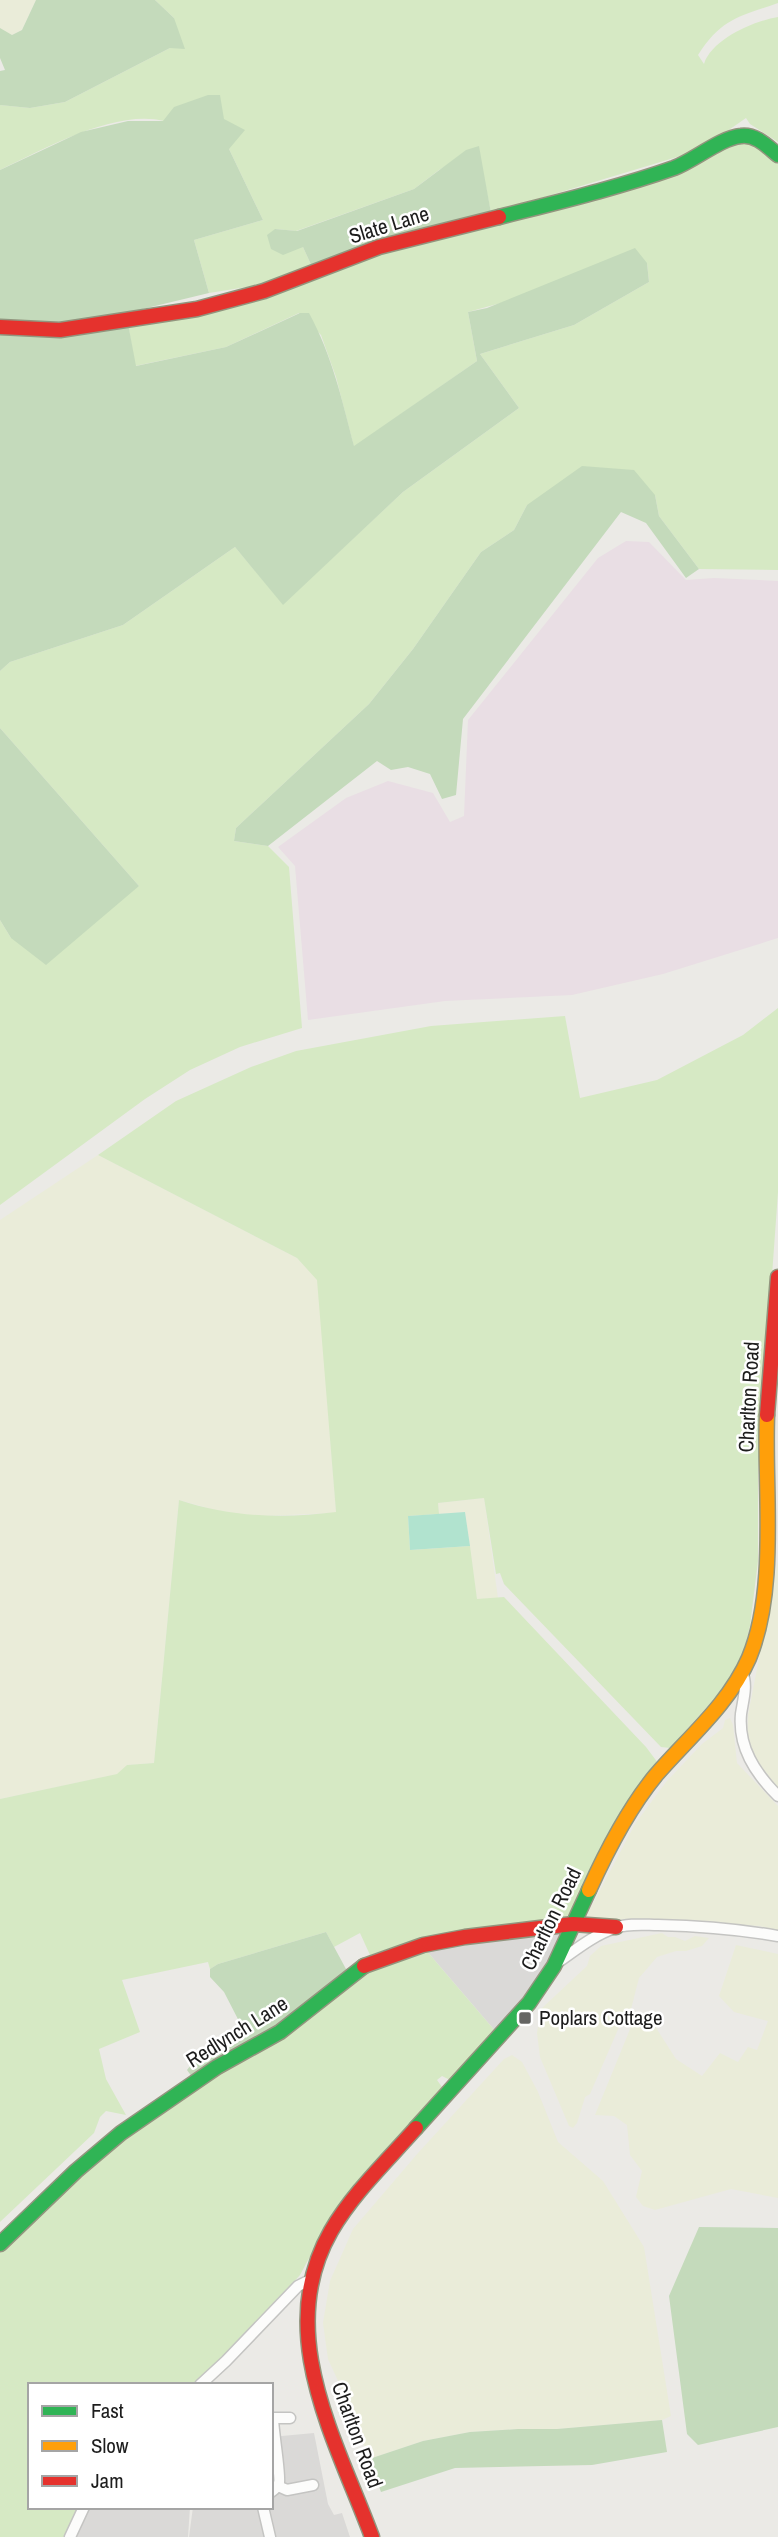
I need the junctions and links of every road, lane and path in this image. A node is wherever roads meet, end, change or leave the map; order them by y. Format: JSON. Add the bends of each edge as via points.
{"nodes":[{"id":1,"x":778,"y":155,"type":"edge"},
{"id":2,"x":0,"y":327,"type":"edge"},
{"id":3,"x":778,"y":1277,"type":"edge"},
{"id":4,"x":742,"y":1672,"type":"junction"},
{"id":5,"x":729,"y":1692,"type":"junction"},
{"id":6,"x":743,"y":1707,"type":"junction"},
{"id":7,"x":778,"y":1796,"type":"edge"},
{"id":8,"x":573,"y":1924,"type":"junction"},
{"id":9,"x":616,"y":1927,"type":"junction"},
{"id":10,"x":778,"y":1936,"type":"edge"},
{"id":11,"x":554,"y":1966,"type":"junction"},
{"id":12,"x":0,"y":2244,"type":"edge"},
{"id":13,"x":310,"y":2280,"type":"junction"},
{"id":14,"x":202,"y":2383,"type":"edge"},
{"id":15,"x":273,"y":2418,"type":"edge"},
{"id":16,"x":289,"y":2418,"type":"dead end"},
{"id":17,"x":273,"y":2430,"type":"edge"},
{"id":18,"x":313,"y":2485,"type":"dead end"},
{"id":19,"x":275,"y":2489,"type":"edge"},
{"id":20,"x":83,"y":2509,"type":"edge"},
{"id":21,"x":263,"y":2509,"type":"edge"},
{"id":22,"x":70,"y":2537,"type":"edge"},
{"id":23,"x":270,"y":2537,"type":"edge"},
{"id":24,"x":372,"y":2537,"type":"edge"}],
"edges":[{"from":1,"to":2,"type":"street","name":"Slate Lane","via":[[758,138],[744,135],[632,183],[379,247],[264,291],[197,309],[60,330]]},
{"from":3,"to":4,"type":"street","name":"Charlton Road","via":[[767,1419],[763,1590],[754,1640]]},
{"from":4,"to":5,"type":"street","name":"Charlton Road"},
{"from":4,"to":6,"type":"street"},
{"from":5,"to":6,"type":"street"},
{"from":5,"to":8,"type":"street","name":"Charlton Road","via":[[642,1793],[608,1849]]},
{"from":6,"to":7,"type":"street","via":[[743,1746]]},
{"from":8,"to":9,"type":"street","name":"Redlynch Lane"},
{"from":8,"to":11,"type":"street","name":"Charlton Road"},
{"from":8,"to":12,"type":"street","name":"Redlynch Lane","via":[[433,1943],[367,1964],[280,2032],[218,2067],[121,2133]]},
{"from":9,"to":10,"type":"street","via":[[688,1926]]},
{"from":9,"to":11,"type":"street"},
{"from":11,"to":13,"type":"street","name":"Charlton Road","via":[[529,2003],[351,2201],[329,2234]]},
{"from":13,"to":14,"type":"street","via":[[298,2286]]},
{"from":13,"to":24,"type":"street","name":"Charlton Road","via":[[306,2346]]},
{"from":15,"to":16,"type":"street"},
{"from":17,"to":19,"type":"street","via":[[280,2476]]},
{"from":18,"to":19,"type":"street"},
{"from":20,"to":22,"type":"street"},
{"from":21,"to":23,"type":"street"}]}
